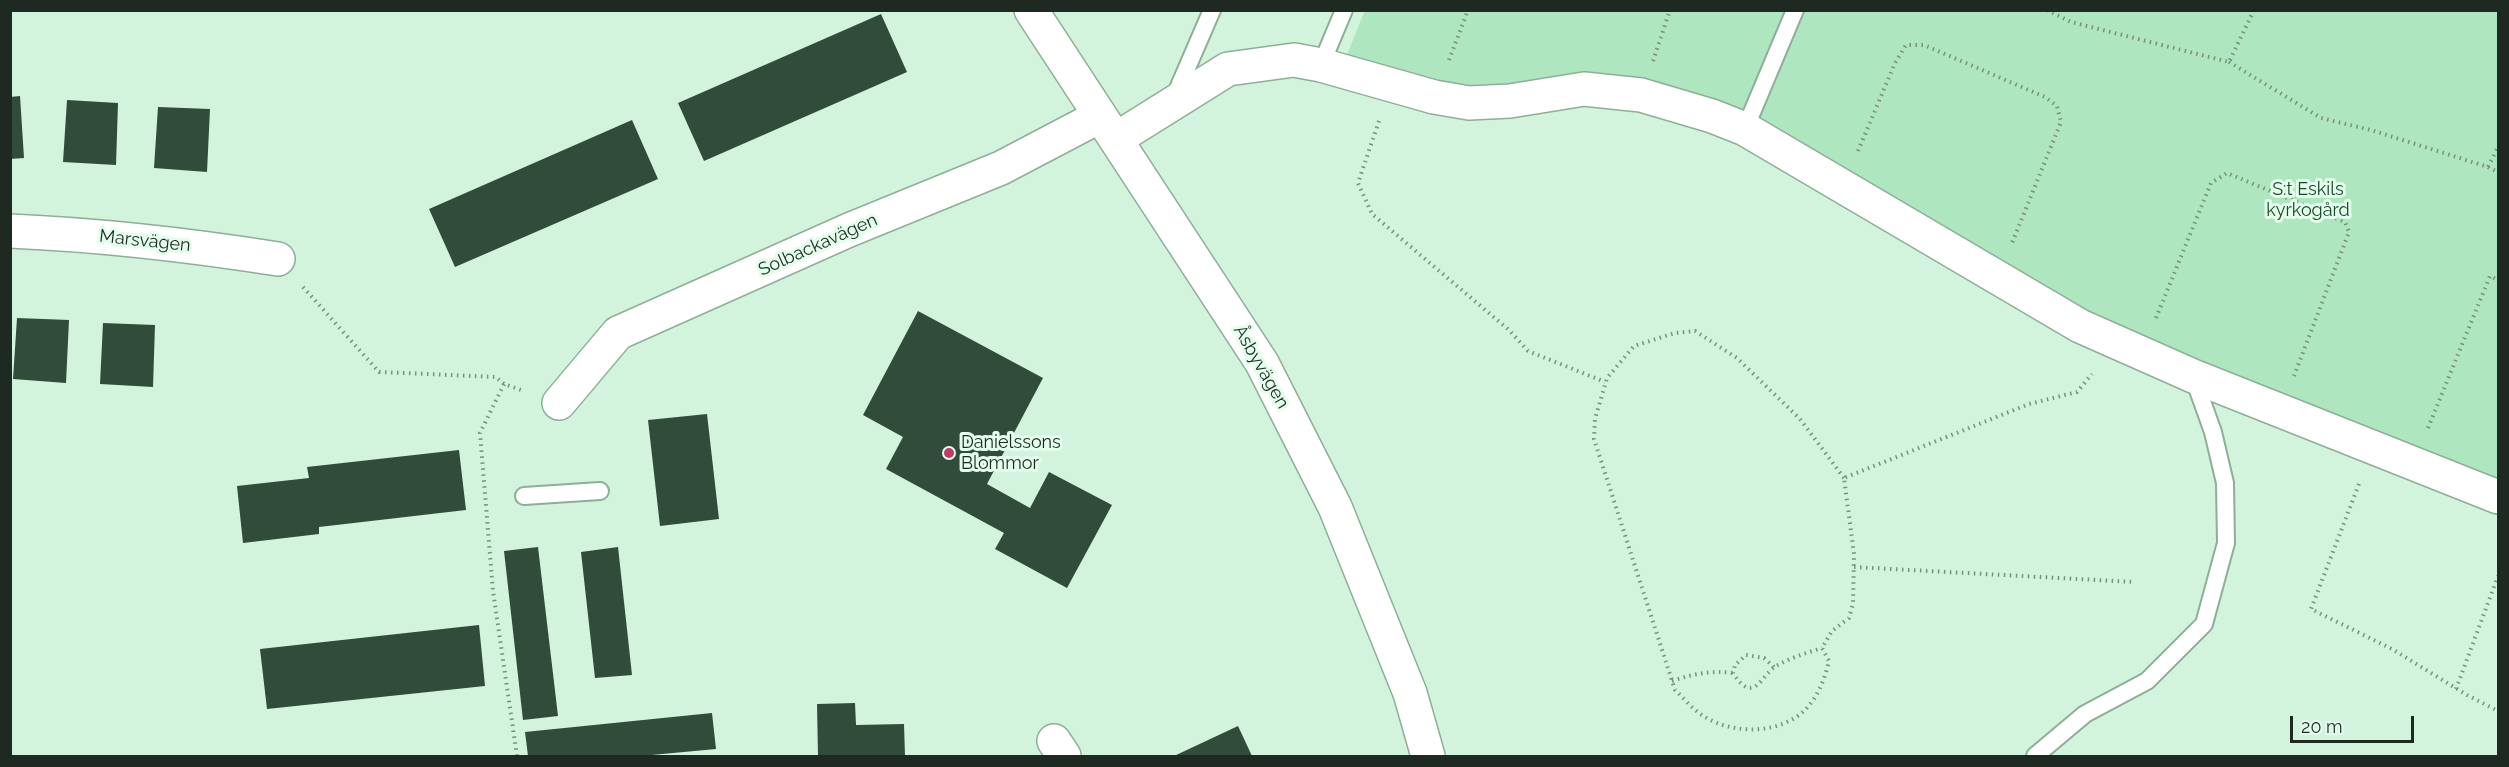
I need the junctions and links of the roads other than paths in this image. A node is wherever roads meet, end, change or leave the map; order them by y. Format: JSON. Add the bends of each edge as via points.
{"nodes":[{"id":1,"x":1031,"y":10,"type":"edge"},
{"id":2,"x":1212,"y":10,"type":"edge"},
{"id":3,"x":1344,"y":10,"type":"edge"},
{"id":4,"x":1795,"y":10,"type":"edge"},
{"id":5,"x":1321,"y":65,"type":"junction"},
{"id":6,"x":1173,"y":102,"type":"junction"},
{"id":7,"x":1108,"y":127,"type":"junction"},
{"id":8,"x":1746,"y":129,"type":"junction"},
{"id":9,"x":10,"y":231,"type":"edge"},
{"id":10,"x":278,"y":259,"type":"road end"},
{"id":11,"x":2193,"y":376,"type":"junction"},
{"id":12,"x":559,"y":403,"type":"road end"},
{"id":13,"x":600,"y":491,"type":"dead end"},
{"id":14,"x":524,"y":496,"type":"dead end"},
{"id":15,"x":2499,"y":497,"type":"edge"},
{"id":16,"x":1428,"y":756,"type":"edge"},
{"id":17,"x":2035,"y":756,"type":"edge"}],
"edges":[{"from":1,"to":7,"type":"street","name":"Åsbyvägen"},
{"from":2,"to":6,"type":"lane"},
{"from":3,"to":5,"type":"lane"},
{"from":4,"to":8,"type":"lane"},
{"from":5,"to":6,"type":"street","name":"Solbackavägen","via":[[1294,60],[1228,69]]},
{"from":5,"to":8,"type":"street","name":"Solbackavägen","via":[[1469,103],[1584,89],[1641,95]]},
{"from":6,"to":7,"type":"street","name":"Solbackavägen"},
{"from":7,"to":12,"type":"street","name":"Solbackavägen","via":[[849,230],[618,333]]},
{"from":7,"to":16,"type":"street","name":"Åsbyvägen","via":[[1263,363],[1335,507],[1410,693]]},
{"from":8,"to":11,"type":"street","name":"Solbackavägen","via":[[2080,326]]},
{"from":9,"to":10,"type":"street","name":"Marsvägen","via":[[185,244]]},
{"from":11,"to":15,"type":"street","name":"Solbackavägen"},
{"from":11,"to":17,"type":"lane","via":[[2213,432],[2225,483],[2226,543],[2204,624],[2147,681],[2085,714]]},
{"from":13,"to":14,"type":"lane"}]}
